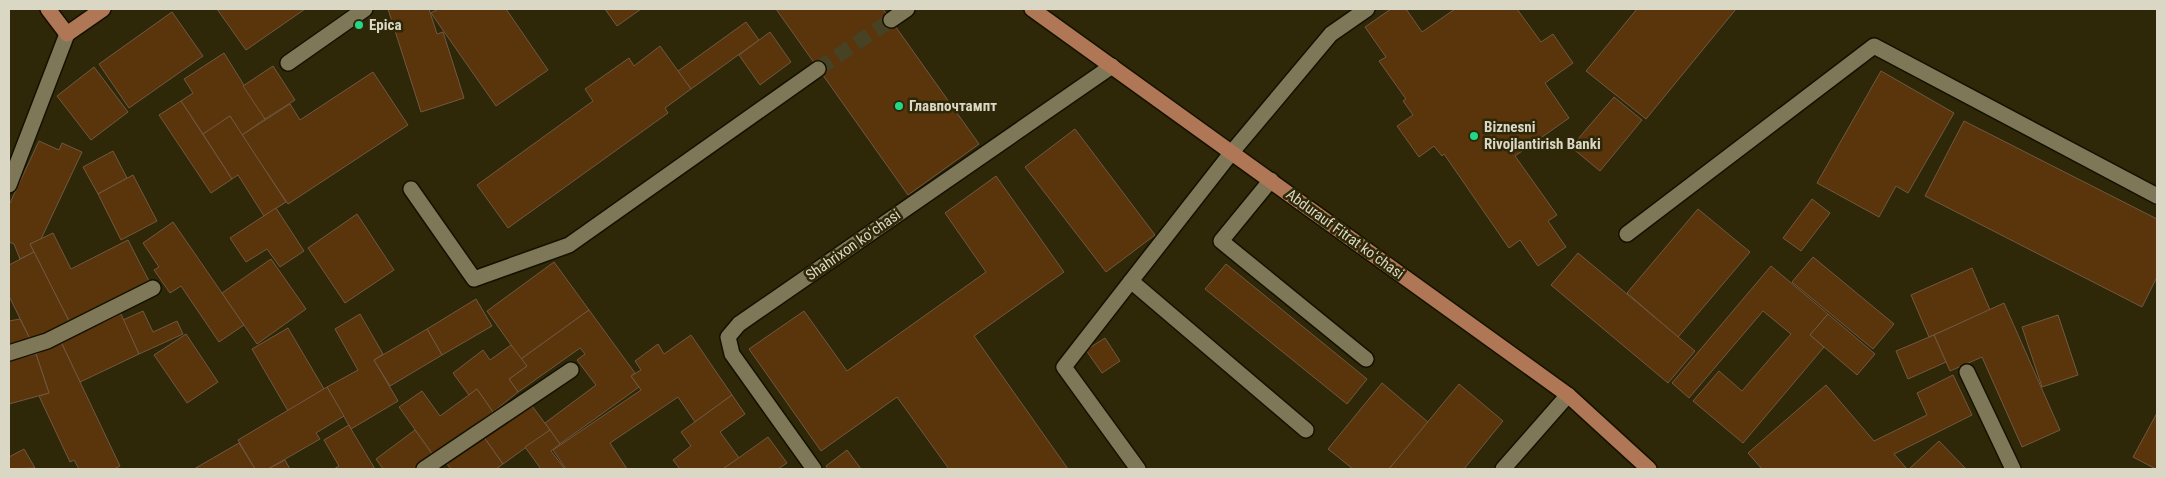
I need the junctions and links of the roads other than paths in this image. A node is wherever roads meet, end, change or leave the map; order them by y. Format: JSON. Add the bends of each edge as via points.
{"nodes":[{"id":1,"x":48,"y":9,"type":"edge"},
{"id":2,"x":103,"y":9,"type":"edge"},
{"id":3,"x":365,"y":9,"type":"edge"},
{"id":4,"x":907,"y":9,"type":"edge"},
{"id":5,"x":1032,"y":9,"type":"edge"},
{"id":6,"x":1367,"y":9,"type":"edge"},
{"id":7,"x":891,"y":20,"type":"tunnel mouth"},
{"id":8,"x":67,"y":34,"type":"junction"},
{"id":9,"x":288,"y":63,"type":"dead end"},
{"id":10,"x":1112,"y":66,"type":"junction"},
{"id":11,"x":818,"y":68,"type":"tunnel mouth"},
{"id":12,"x":1232,"y":152,"type":"junction"},
{"id":13,"x":1271,"y":180,"type":"junction"},
{"id":14,"x":9,"y":185,"type":"edge"},
{"id":15,"x":411,"y":189,"type":"dead end"},
{"id":16,"x":2157,"y":196,"type":"edge"},
{"id":17,"x":1627,"y":234,"type":"dead end"},
{"id":18,"x":1130,"y":281,"type":"junction"},
{"id":19,"x":153,"y":288,"type":"dead end"},
{"id":20,"x":9,"y":353,"type":"edge"},
{"id":21,"x":1366,"y":359,"type":"dead end"},
{"id":22,"x":571,"y":370,"type":"dead end"},
{"id":23,"x":1967,"y":372,"type":"dead end"},
{"id":24,"x":1568,"y":395,"type":"junction"},
{"id":25,"x":1306,"y":430,"type":"dead end"},
{"id":26,"x":424,"y":469,"type":"edge"},
{"id":27,"x":814,"y":469,"type":"edge"},
{"id":28,"x":1138,"y":469,"type":"edge"},
{"id":29,"x":1503,"y":469,"type":"edge"},
{"id":30,"x":1648,"y":469,"type":"edge"},
{"id":31,"x":2012,"y":469,"type":"edge"}],
"edges":[{"from":1,"to":8,"type":"main road"},
{"from":2,"to":8,"type":"main road"},
{"from":3,"to":9,"type":"street"},
{"from":4,"to":7,"type":"street"},
{"from":5,"to":10,"type":"main road","name":"Abdurauf Fitrat koʻchasi"},
{"from":6,"to":12,"type":"street","via":[[1332,34]]},
{"from":8,"to":14,"type":"street"},
{"from":10,"to":12,"type":"main road","name":"Abdurauf Fitrat koʻchasi"},
{"from":10,"to":27,"type":"street","name":"Shahrixon koʻchasi","via":[[739,324],[728,337],[732,354]]},
{"from":11,"to":15,"type":"street","via":[[569,245],[474,279]]},
{"from":12,"to":13,"type":"main road","name":"Abdurauf Fitrat koʻchasi"},
{"from":12,"to":18,"type":"street"},
{"from":13,"to":21,"type":"street","via":[[1221,241]]},
{"from":13,"to":24,"type":"main road","name":"Abdurauf Fitrat koʻchasi"},
{"from":16,"to":17,"type":"street","via":[[1874,46]]},
{"from":18,"to":25,"type":"street"},
{"from":18,"to":28,"type":"street","via":[[1064,368]]},
{"from":19,"to":20,"type":"street","via":[[47,341]]},
{"from":22,"to":26,"type":"street"},
{"from":23,"to":31,"type":"street"},
{"from":24,"to":29,"type":"street"},
{"from":24,"to":30,"type":"main road","name":"Abdurauf Fitrat koʻchasi"}]}
